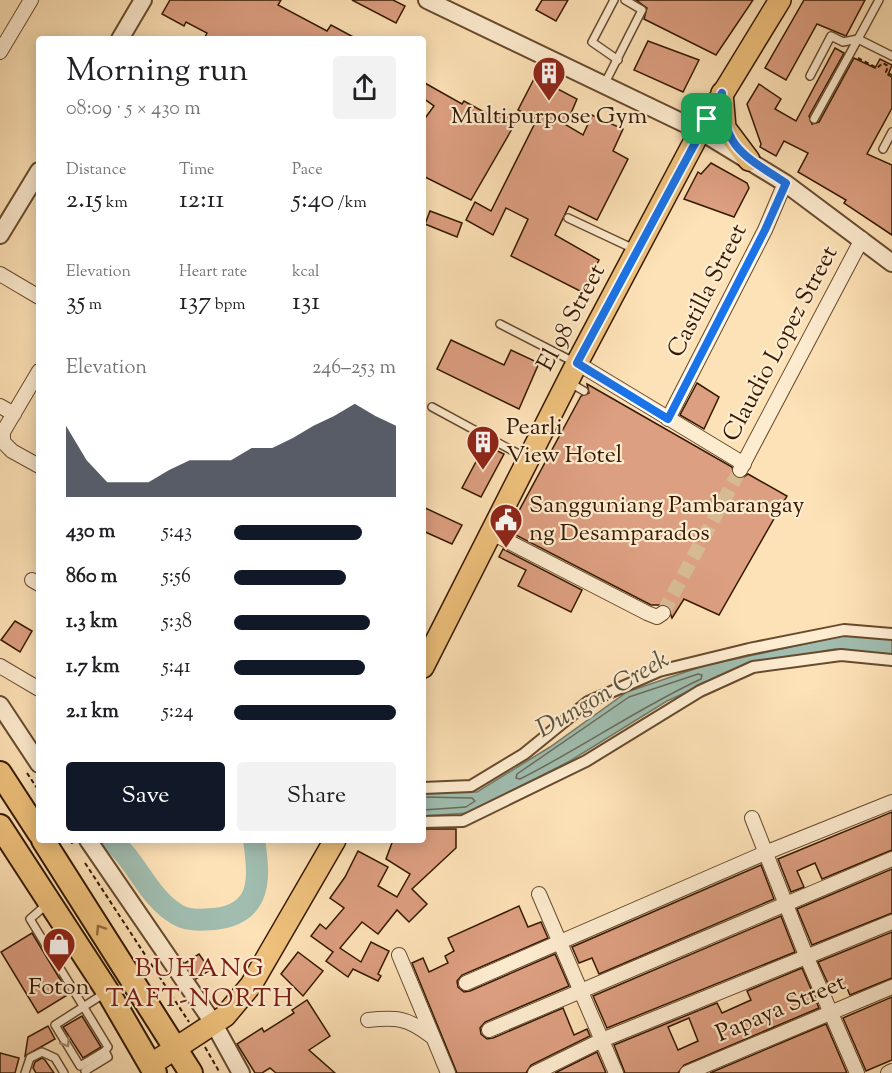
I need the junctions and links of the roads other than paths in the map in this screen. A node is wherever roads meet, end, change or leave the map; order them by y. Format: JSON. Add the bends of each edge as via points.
{"nodes":[{"id":1,"x":31,"y":0,"type":"edge"},
{"id":2,"x":143,"y":0,"type":"edge"},
{"id":3,"x":428,"y":0,"type":"edge"},
{"id":4,"x":614,"y":0,"type":"edge"},
{"id":5,"x":625,"y":0,"type":"edge"},
{"id":6,"x":780,"y":0,"type":"edge"},
{"id":7,"x":879,"y":0,"type":"edge"},
{"id":8,"x":123,"y":36,"type":"edge"},
{"id":9,"x":858,"y":39,"type":"junction"},
{"id":10,"x":0,"y":52,"type":"edge"},
{"id":11,"x":890,"y":57,"type":"edge"},
{"id":12,"x":618,"y":60,"type":"junction"},
{"id":13,"x":810,"y":76,"type":"dead end"},
{"id":14,"x":604,"y":85,"type":"junction"},
{"id":15,"x":722,"y":93,"type":"junction"},
{"id":16,"x":814,"y":119,"type":"dead end"},
{"id":17,"x":700,"y":131,"type":"junction"},
{"id":18,"x":892,"y":132,"type":"edge"},
{"id":19,"x":883,"y":149,"type":"dead end"},
{"id":20,"x":750,"y":160,"type":"junction"},
{"id":21,"x":36,"y":176,"type":"edge"},
{"id":22,"x":786,"y":183,"type":"junction"},
{"id":23,"x":568,"y":218,"type":"dead end"},
{"id":24,"x":0,"y":235,"type":"edge"},
{"id":25,"x":862,"y":239,"type":"junction"},
{"id":26,"x":637,"y":250,"type":"junction"},
{"id":27,"x":892,"y":263,"type":"edge"},
{"id":28,"x":0,"y":274,"type":"edge"},
{"id":29,"x":36,"y":295,"type":"edge"},
{"id":30,"x":500,"y":324,"type":"dead end"},
{"id":31,"x":36,"y":376,"type":"edge"},
{"id":32,"x":576,"y":378,"type":"junction"},
{"id":33,"x":0,"y":406,"type":"edge"},
{"id":34,"x":432,"y":407,"type":"dead end"},
{"id":35,"x":14,"y":414,"type":"junction"},
{"id":36,"x":668,"y":419,"type":"junction"},
{"id":37,"x":528,"y":459,"type":"junction"},
{"id":38,"x":36,"y":464,"type":"edge"},
{"id":39,"x":498,"y":527,"type":"junction"},
{"id":40,"x":660,"y":615,"type":"dead end"},
{"id":41,"x":892,"y":634,"type":"edge"},
{"id":42,"x":892,"y":660,"type":"edge"},
{"id":43,"x":426,"y":661,"type":"edge"},
{"id":44,"x":0,"y":666,"type":"edge"},
{"id":45,"x":36,"y":686,"type":"edge"},
{"id":46,"x":0,"y":705,"type":"edge"},
{"id":47,"x":36,"y":759,"type":"edge"},
{"id":48,"x":0,"y":773,"type":"edge"},
{"id":49,"x":426,"y":788,"type":"edge"},
{"id":50,"x":892,"y":801,"type":"edge"},
{"id":51,"x":752,"y":818,"type":"dead end"},
{"id":52,"x":426,"y":822,"type":"edge"},
{"id":53,"x":0,"y":826,"type":"edge"},
{"id":54,"x":36,"y":828,"type":"edge"},
{"id":55,"x":45,"y":843,"type":"edge"},
{"id":56,"x":89,"y":843,"type":"edge"},
{"id":57,"x":333,"y":843,"type":"edge"},
{"id":58,"x":765,"y":853,"type":"junction"},
{"id":59,"x":892,"y":859,"type":"edge"},
{"id":60,"x":539,"y":894,"type":"dead end"},
{"id":61,"x":46,"y":895,"type":"junction"},
{"id":62,"x":786,"y":904,"type":"junction"},
{"id":63,"x":892,"y":922,"type":"edge"},
{"id":64,"x":560,"y":943,"type":"junction"},
{"id":65,"x":399,"y":955,"type":"dead end"},
{"id":66,"x":807,"y":958,"type":"junction"},
{"id":67,"x":466,"y":983,"type":"dead end"},
{"id":68,"x":892,"y":987,"type":"edge"},
{"id":69,"x":581,"y":990,"type":"junction"},
{"id":70,"x":108,"y":992,"type":"junction"},
{"id":71,"x":83,"y":1006,"type":"junction"},
{"id":72,"x":831,"y":1013,"type":"junction"},
{"id":73,"x":368,"y":1020,"type":"dead end"},
{"id":74,"x":206,"y":1030,"type":"junction"},
{"id":75,"x":489,"y":1030,"type":"dead end"},
{"id":76,"x":431,"y":1036,"type":"junction"},
{"id":77,"x":602,"y":1040,"type":"junction"},
{"id":78,"x":176,"y":1050,"type":"junction"},
{"id":79,"x":105,"y":1051,"type":"junction"},
{"id":80,"x":153,"y":1069,"type":"edge"},
{"id":81,"x":25,"y":1073,"type":"edge"},
{"id":82,"x":64,"y":1073,"type":"edge"},
{"id":83,"x":86,"y":1073,"type":"edge"},
{"id":84,"x":191,"y":1073,"type":"edge"},
{"id":85,"x":241,"y":1073,"type":"edge"},
{"id":86,"x":448,"y":1073,"type":"edge"},
{"id":87,"x":535,"y":1073,"type":"edge"},
{"id":88,"x":616,"y":1073,"type":"edge"},
{"id":89,"x":687,"y":1073,"type":"edge"},
{"id":90,"x":857,"y":1073,"type":"edge"}],
"edges":[{"from":1,"to":10,"type":"street"},
{"from":2,"to":8,"type":"street"},
{"from":3,"to":14,"type":"street"},
{"from":4,"to":12,"type":"lane","via":[[592,42]]},
{"from":5,"to":12,"type":"lane","via":[[642,10]]},
{"from":6,"to":15,"type":"main road","name":"El 98 Street"},
{"from":7,"to":9,"type":"lane"},
{"from":9,"to":11,"type":"lane"},
{"from":9,"to":13,"type":"lane","via":[[843,42],[831,36]]},
{"from":9,"to":16,"type":"lane"},
{"from":12,"to":14,"type":"lane"},
{"from":14,"to":17,"type":"street"},
{"from":15,"to":17,"type":"main road","name":"El 98 Street"},
{"from":15,"to":20,"type":"main road","via":[[725,128]]},
{"from":17,"to":20,"type":"street"},
{"from":17,"to":26,"type":"main road","name":"El 98 Street"},
{"from":18,"to":19,"type":"lane"},
{"from":20,"to":22,"type":"street"},
{"from":21,"to":24,"type":"street"},
{"from":22,"to":25,"type":"street"},
{"from":22,"to":36,"type":"street","name":"Castilla Street"},
{"from":23,"to":26,"type":"lane"},
{"from":25,"to":27,"type":"street"},
{"from":25,"to":36,"type":"street","name":"Claudio Lopez Street","via":[[742,467]]},
{"from":26,"to":32,"type":"main road","name":"El 98 Street"},
{"from":28,"to":29,"type":"street"},
{"from":30,"to":32,"type":"lane"},
{"from":31,"to":35,"type":"street"},
{"from":32,"to":36,"type":"street"},
{"from":32,"to":37,"type":"main road","name":"El 98 Street"},
{"from":33,"to":35,"type":"street"},
{"from":34,"to":37,"type":"lane"},
{"from":35,"to":38,"type":"street","via":[[3,432],[3,442]]},
{"from":37,"to":39,"type":"main road","name":"El 98 Street"},
{"from":39,"to":40,"type":"street"},
{"from":39,"to":43,"type":"main road","name":"El 98 Street"},
{"from":41,"to":49,"type":"street","via":[[844,630],[659,671],[588,702],[524,754],[471,786]]},
{"from":42,"to":52,"type":"street","via":[[841,655],[753,667],[700,691],[586,761],[464,821]]},
{"from":44,"to":45,"type":"street"},
{"from":46,"to":47,"type":"street"},
{"from":48,"to":54,"type":"highway"},
{"from":50,"to":58,"type":"street"},
{"from":51,"to":58,"type":"street"},
{"from":53,"to":61,"type":"highway"},
{"from":78,"to":55,"type":"highway","one_way":true},
{"from":56,"to":74,"type":"street","via":[[101,874]]},
{"from":57,"to":74,"type":"main road","via":[[251,985],[225,1016]]},
{"from":58,"to":62,"type":"street"},
{"from":58,"to":64,"type":"street"},
{"from":59,"to":62,"type":"street"},
{"from":60,"to":64,"type":"street"},
{"from":61,"to":70,"type":"highway"},
{"from":61,"to":71,"type":"lane","via":[[30,919]]},
{"from":62,"to":66,"type":"street"},
{"from":62,"to":69,"type":"street"},
{"from":63,"to":66,"type":"street"},
{"from":64,"to":67,"type":"street"},
{"from":64,"to":69,"type":"street"},
{"from":65,"to":76,"type":"street"},
{"from":66,"to":72,"type":"street"},
{"from":66,"to":77,"type":"street"},
{"from":68,"to":72,"type":"street","name":"Papaya Street"},
{"from":69,"to":75,"type":"street"},
{"from":69,"to":77,"type":"street"},
{"from":70,"to":71,"type":"lane"},
{"from":70,"to":80,"type":"highway"},
{"from":71,"to":79,"type":"lane","via":[[107,1044]]},
{"from":71,"to":79,"type":"lane","one_way":true,"via":[[56,1022],[55,1027],[80,1066]]},
{"from":72,"to":89,"type":"street","name":"Papaya Street"},
{"from":72,"to":90,"type":"street"},
{"from":73,"to":76,"type":"street","via":[[397,1017]]},
{"from":74,"to":78,"type":"main road"},
{"from":74,"to":85,"type":"street"},
{"from":76,"to":86,"type":"street"},
{"from":77,"to":87,"type":"street"},
{"from":77,"to":88,"type":"street"},
{"from":78,"to":80,"type":"main road"},
{"from":78,"to":84,"type":"highway"},
{"from":79,"to":83,"type":"lane","via":[[108,1057]]},
{"from":81,"to":82,"type":"lane","via":[[30,1058],[42,1052],[55,1058]]}]}
